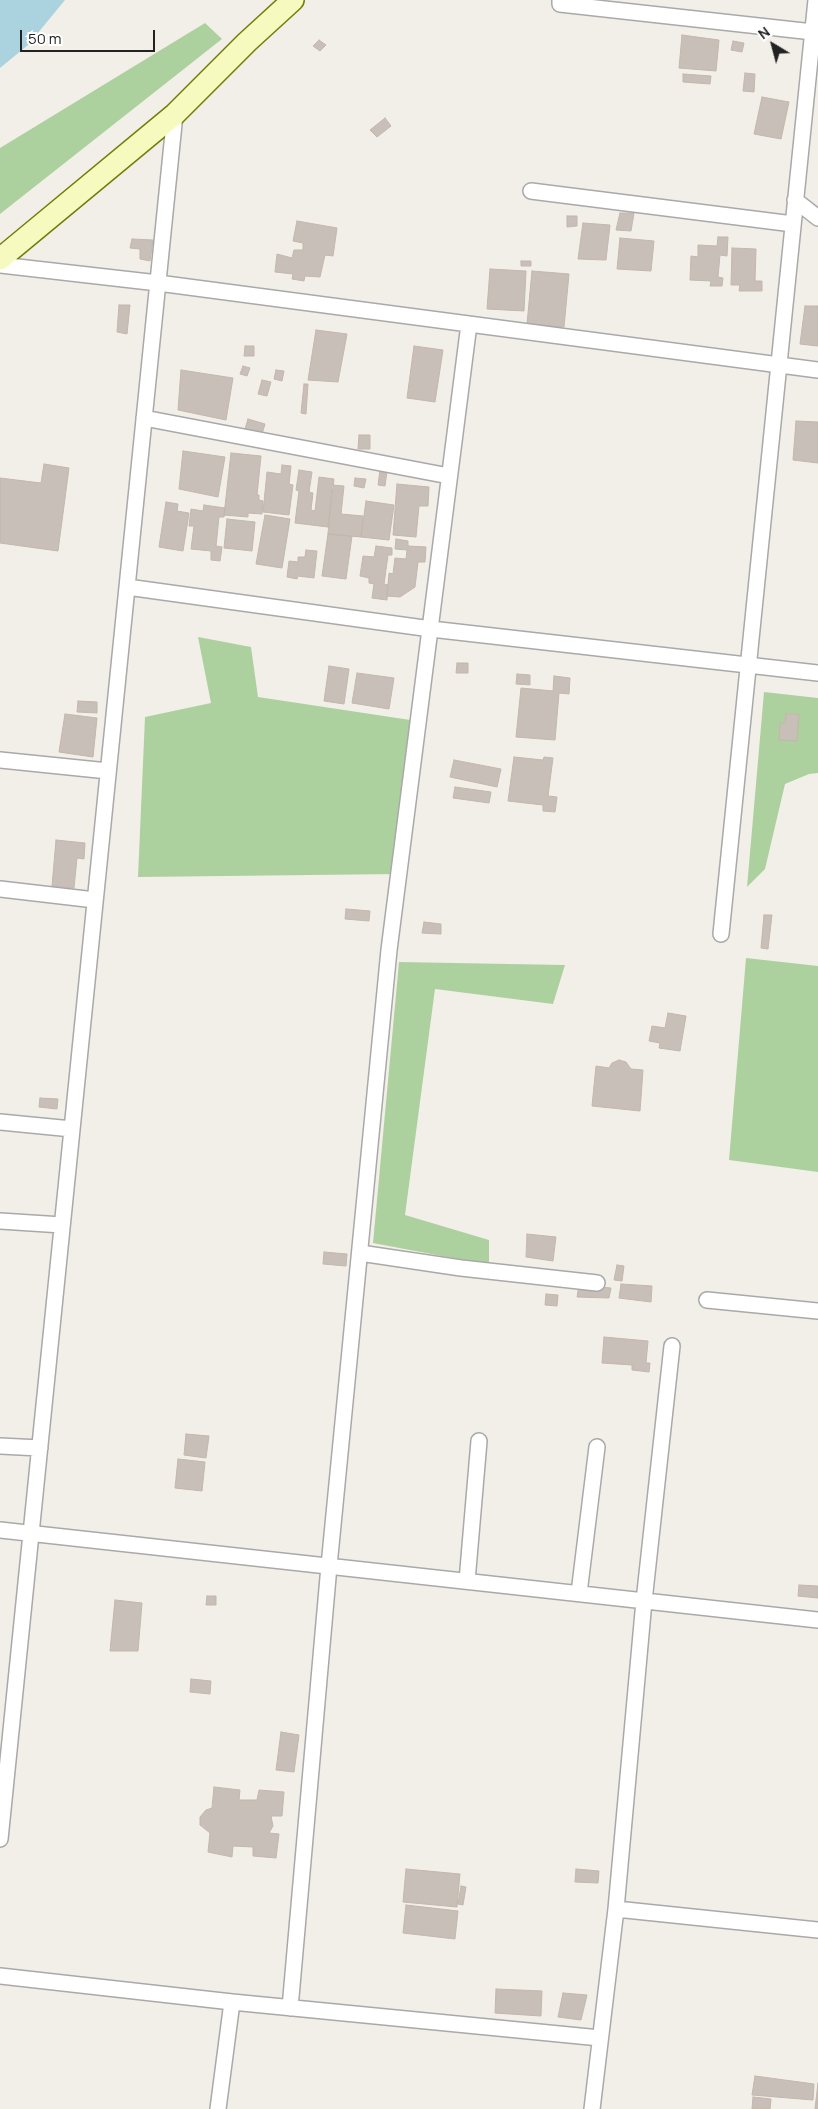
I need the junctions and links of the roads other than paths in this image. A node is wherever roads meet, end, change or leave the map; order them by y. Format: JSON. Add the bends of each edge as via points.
{"nodes":[{"id":1,"x":293,"y":0,"type":"edge"},
{"id":2,"x":560,"y":0,"type":"edge"},
{"id":3,"x":816,"y":0,"type":"edge"},
{"id":4,"x":813,"y":32,"type":"junction"},
{"id":5,"x":175,"y":114,"type":"junction"},
{"id":6,"x":531,"y":191,"type":"dead end"},
{"id":7,"x":795,"y":200,"type":"junction"},
{"id":8,"x":818,"y":218,"type":"edge"},
{"id":9,"x":793,"y":224,"type":"junction"},
{"id":10,"x":0,"y":259,"type":"edge"},
{"id":11,"x":0,"y":265,"type":"edge"},
{"id":12,"x":158,"y":283,"type":"junction"},
{"id":13,"x":469,"y":324,"type":"junction"},
{"id":14,"x":779,"y":365,"type":"junction"},
{"id":15,"x":818,"y":370,"type":"edge"},
{"id":16,"x":144,"y":418,"type":"junction"},
{"id":17,"x":448,"y":476,"type":"junction"},
{"id":18,"x":127,"y":587,"type":"junction"},
{"id":19,"x":431,"y":629,"type":"junction"},
{"id":20,"x":748,"y":666,"type":"junction"},
{"id":21,"x":818,"y":673,"type":"edge"},
{"id":22,"x":0,"y":760,"type":"edge"},
{"id":23,"x":108,"y":771,"type":"junction"},
{"id":24,"x":0,"y":889,"type":"edge"},
{"id":25,"x":95,"y":900,"type":"junction"},
{"id":26,"x":721,"y":934,"type":"dead end"},
{"id":27,"x":0,"y":1122,"type":"edge"},
{"id":28,"x":72,"y":1129,"type":"junction"},
{"id":29,"x":0,"y":1221,"type":"edge"},
{"id":30,"x":62,"y":1225,"type":"junction"},
{"id":31,"x":360,"y":1253,"type":"junction"},
{"id":32,"x":597,"y":1283,"type":"dead end"},
{"id":33,"x":707,"y":1300,"type":"dead end"},
{"id":34,"x":818,"y":1311,"type":"edge"},
{"id":35,"x":672,"y":1346,"type":"dead end"},
{"id":36,"x":479,"y":1441,"type":"dead end"},
{"id":37,"x":0,"y":1446,"type":"edge"},
{"id":38,"x":598,"y":1447,"type":"dead end"},
{"id":39,"x":40,"y":1448,"type":"junction"},
{"id":40,"x":0,"y":1530,"type":"edge"},
{"id":41,"x":31,"y":1533,"type":"junction"},
{"id":42,"x":329,"y":1566,"type":"junction"},
{"id":43,"x":467,"y":1581,"type":"junction"},
{"id":44,"x":579,"y":1593,"type":"junction"},
{"id":45,"x":644,"y":1600,"type":"junction"},
{"id":46,"x":818,"y":1620,"type":"edge"},
{"id":47,"x":0,"y":1839,"type":"edge"},
{"id":48,"x":616,"y":1909,"type":"junction"},
{"id":49,"x":818,"y":1930,"type":"edge"},
{"id":50,"x":0,"y":1976,"type":"edge"},
{"id":51,"x":232,"y":2002,"type":"junction"},
{"id":52,"x":290,"y":2008,"type":"junction"},
{"id":53,"x":600,"y":2038,"type":"junction"},
{"id":54,"x":218,"y":2109,"type":"edge"},
{"id":55,"x":592,"y":2109,"type":"edge"}],
"edges":[{"from":1,"to":5,"type":"main road"},
{"from":2,"to":4,"type":"street","via":[[560,4]]},
{"from":3,"to":4,"type":"street"},
{"from":4,"to":7,"type":"street"},
{"from":5,"to":10,"type":"main road"},
{"from":5,"to":12,"type":"street"},
{"from":6,"to":9,"type":"street"},
{"from":7,"to":8,"type":"street"},
{"from":7,"to":9,"type":"street"},
{"from":9,"to":14,"type":"street"},
{"from":11,"to":12,"type":"street"},
{"from":12,"to":13,"type":"street"},
{"from":12,"to":16,"type":"street"},
{"from":13,"to":14,"type":"street"},
{"from":13,"to":17,"type":"street"},
{"from":14,"to":15,"type":"street"},
{"from":14,"to":20,"type":"street"},
{"from":16,"to":17,"type":"street"},
{"from":16,"to":18,"type":"street"},
{"from":17,"to":19,"type":"street"},
{"from":18,"to":19,"type":"street"},
{"from":18,"to":23,"type":"street"},
{"from":19,"to":20,"type":"street"},
{"from":19,"to":31,"type":"street","via":[[389,950]]},
{"from":20,"to":21,"type":"street"},
{"from":20,"to":26,"type":"street"},
{"from":22,"to":23,"type":"street"},
{"from":23,"to":25,"type":"street"},
{"from":24,"to":25,"type":"street"},
{"from":25,"to":28,"type":"street"},
{"from":27,"to":28,"type":"street"},
{"from":28,"to":30,"type":"street"},
{"from":29,"to":30,"type":"street"},
{"from":30,"to":39,"type":"street"},
{"from":31,"to":32,"type":"street"},
{"from":31,"to":42,"type":"street"},
{"from":33,"to":34,"type":"street"},
{"from":35,"to":45,"type":"street"},
{"from":36,"to":43,"type":"street"},
{"from":37,"to":39,"type":"street"},
{"from":38,"to":44,"type":"street"},
{"from":39,"to":41,"type":"street"},
{"from":40,"to":41,"type":"street"},
{"from":41,"to":42,"type":"street"},
{"from":41,"to":47,"type":"street"},
{"from":42,"to":43,"type":"street"},
{"from":42,"to":52,"type":"street"},
{"from":43,"to":44,"type":"street"},
{"from":44,"to":45,"type":"street"},
{"from":45,"to":46,"type":"street"},
{"from":45,"to":48,"type":"street"},
{"from":48,"to":49,"type":"street"},
{"from":48,"to":53,"type":"street"},
{"from":50,"to":51,"type":"street"},
{"from":51,"to":52,"type":"street"},
{"from":51,"to":54,"type":"street"},
{"from":52,"to":53,"type":"street"},
{"from":53,"to":55,"type":"street"}]}
